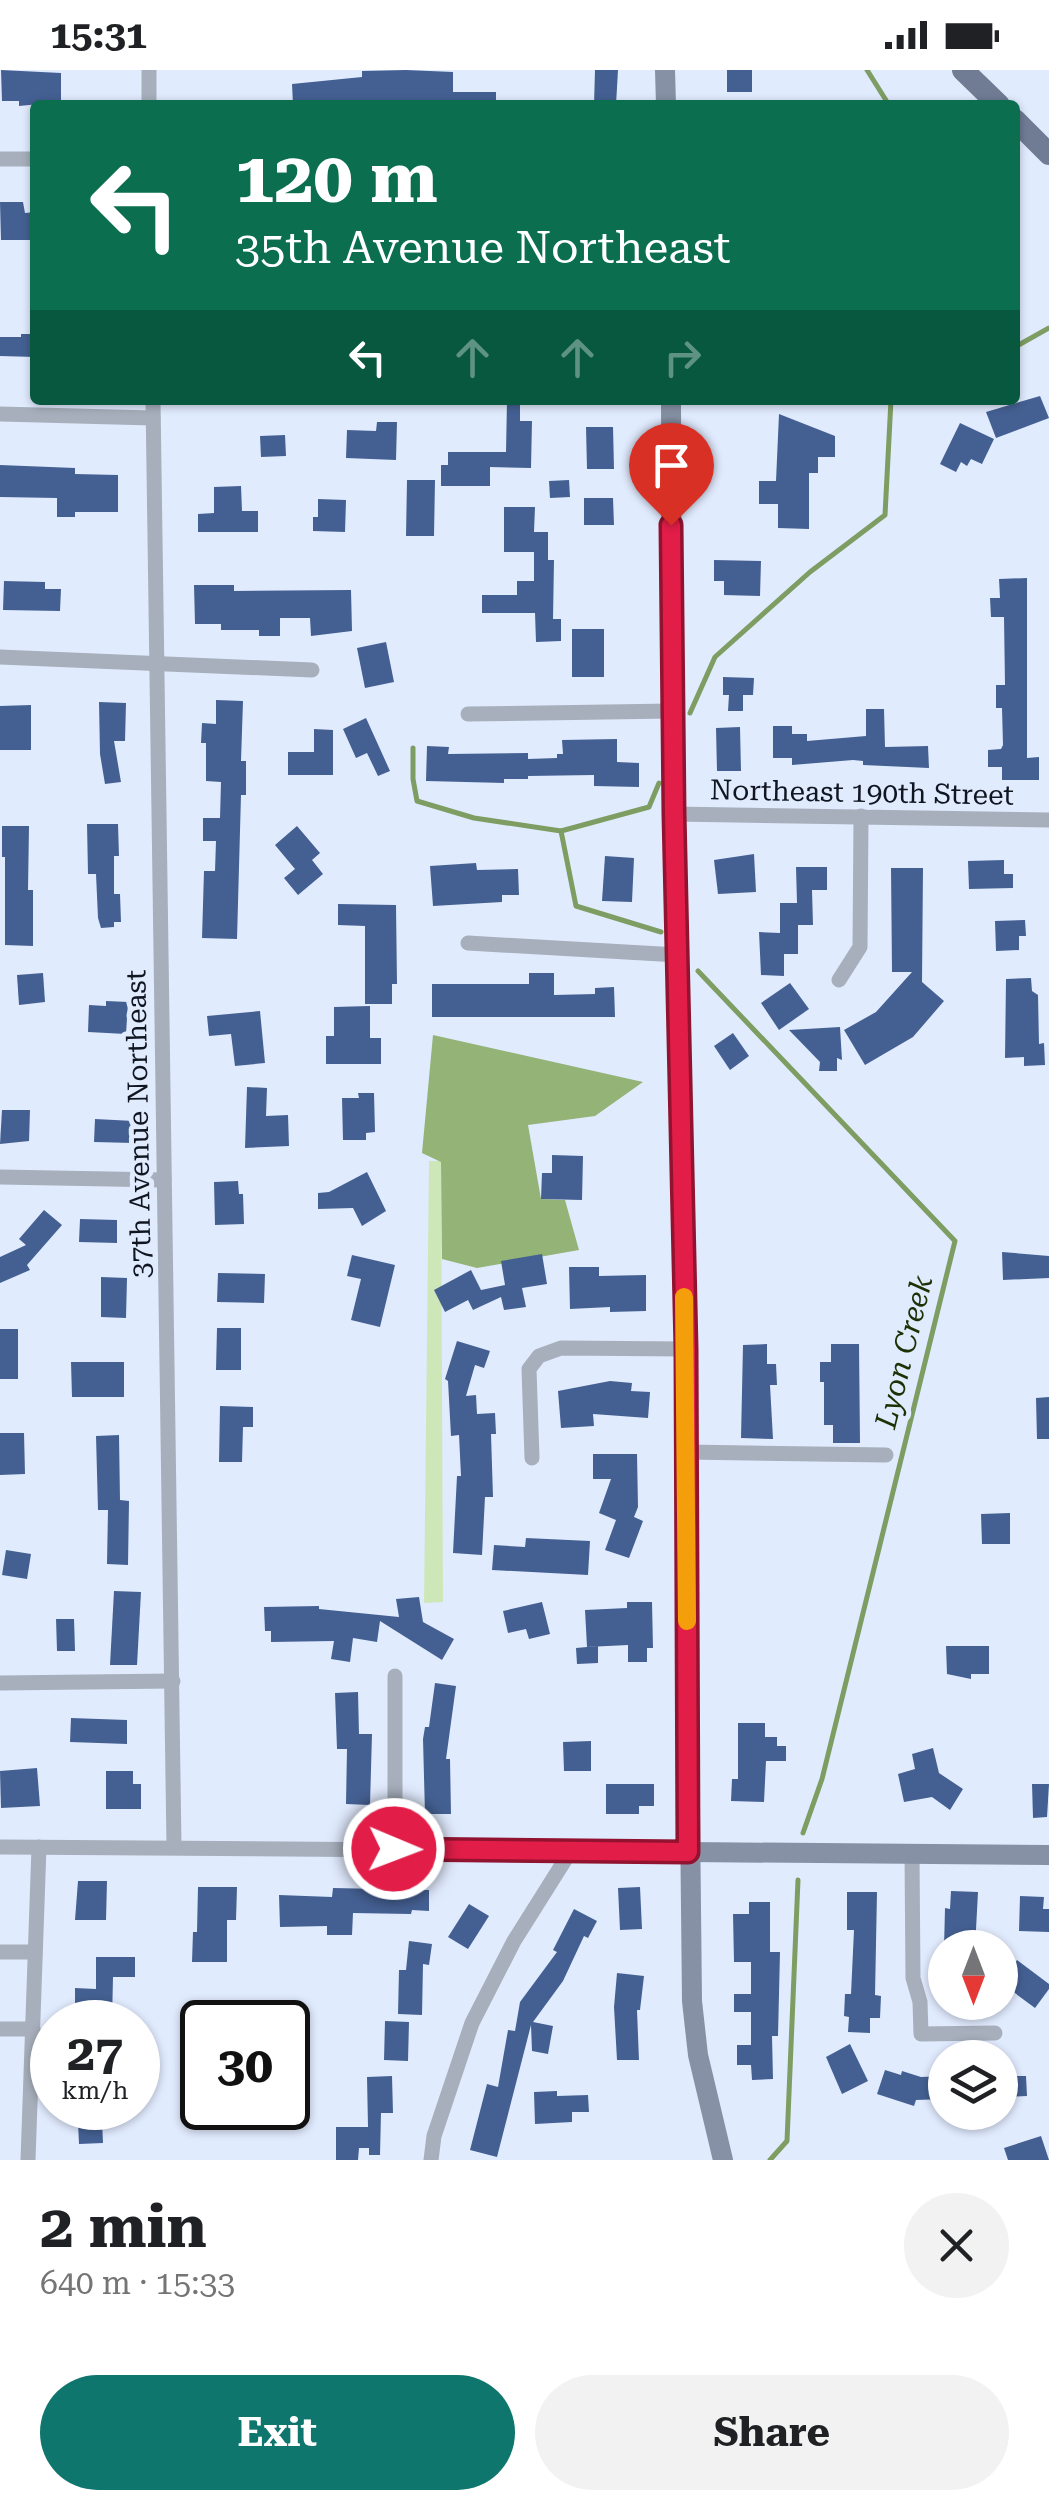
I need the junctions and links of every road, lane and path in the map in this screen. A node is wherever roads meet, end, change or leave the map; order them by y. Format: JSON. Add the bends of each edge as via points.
{"nodes":[{"id":1,"x":149,"y":70,"type":"edge"},
{"id":2,"x":665,"y":70,"type":"edge"},
{"id":3,"x":963,"y":70,"type":"edge"},
{"id":4,"x":150,"y":100,"type":"edge"},
{"id":5,"x":666,"y":100,"type":"edge"},
{"id":6,"x":994,"y":100,"type":"edge"},
{"id":7,"x":1020,"y":125,"type":"edge"},
{"id":8,"x":1049,"y":154,"type":"edge"},
{"id":9,"x":0,"y":159,"type":"edge"},
{"id":10,"x":30,"y":159,"type":"edge"},
{"id":11,"x":153,"y":405,"type":"edge"},
{"id":12,"x":670,"y":405,"type":"edge"},
{"id":13,"x":0,"y":414,"type":"edge"},
{"id":14,"x":154,"y":418,"type":"junction"},
{"id":15,"x":0,"y":657,"type":"edge"},
{"id":16,"x":157,"y":664,"type":"junction"},
{"id":17,"x":312,"y":670,"type":"dead end"},
{"id":18,"x":672,"y":711,"type":"junction"},
{"id":19,"x":468,"y":714,"type":"dead end"},
{"id":20,"x":674,"y":814,"type":"junction"},
{"id":21,"x":861,"y":816,"type":"junction"},
{"id":22,"x":1049,"y":820,"type":"edge"},
{"id":23,"x":468,"y":943,"type":"dead end"},
{"id":24,"x":678,"y":955,"type":"junction"},
{"id":25,"x":840,"y":980,"type":"dead end"},
{"id":26,"x":0,"y":1177,"type":"edge"},
{"id":27,"x":164,"y":1180,"type":"junction"},
{"id":28,"x":686,"y":1349,"type":"junction"},
{"id":29,"x":686,"y":1452,"type":"junction"},
{"id":30,"x":886,"y":1455,"type":"dead end"},
{"id":31,"x":532,"y":1458,"type":"dead end"},
{"id":32,"x":394,"y":1676,"type":"dead end"},
{"id":33,"x":173,"y":1681,"type":"junction"},
{"id":34,"x":0,"y":1684,"type":"edge"},
{"id":35,"x":0,"y":1847,"type":"edge"},
{"id":36,"x":39,"y":1847,"type":"junction"},
{"id":37,"x":174,"y":1847,"type":"junction"},
{"id":38,"x":394,"y":1849,"type":"junction"},
{"id":39,"x":570,"y":1852,"type":"junction"},
{"id":40,"x":688,"y":1852,"type":"junction"},
{"id":41,"x":912,"y":1854,"type":"junction"},
{"id":42,"x":1049,"y":1855,"type":"edge"},
{"id":43,"x":0,"y":1952,"type":"edge"},
{"id":44,"x":35,"y":1952,"type":"junction"},
{"id":45,"x":33,"y":2000,"type":"edge"},
{"id":46,"x":0,"y":2029,"type":"edge"},
{"id":47,"x":30,"y":2029,"type":"edge"},
{"id":48,"x":996,"y":2033,"type":"dead end"},
{"id":49,"x":30,"y":2094,"type":"edge"},
{"id":50,"x":28,"y":2160,"type":"edge"},
{"id":51,"x":431,"y":2160,"type":"edge"},
{"id":52,"x":723,"y":2160,"type":"edge"}],
"edges":[{"from":1,"to":4,"type":"street"},
{"from":2,"to":5,"type":"street"},
{"from":3,"to":6,"type":"main road"},
{"from":7,"to":8,"type":"main road"},
{"from":9,"to":10,"type":"street"},
{"from":11,"to":14,"type":"street","name":"37th Avenue Northeast"},
{"from":12,"to":18,"type":"street"},
{"from":13,"to":14,"type":"street"},
{"from":14,"to":16,"type":"street","name":"37th Avenue Northeast"},
{"from":15,"to":16,"type":"street"},
{"from":16,"to":17,"type":"street"},
{"from":16,"to":27,"type":"street","name":"37th Avenue Northeast"},
{"from":18,"to":19,"type":"street"},
{"from":18,"to":20,"type":"street"},
{"from":20,"to":21,"type":"street","name":"Northeast 190th Street"},
{"from":20,"to":24,"type":"street"},
{"from":21,"to":22,"type":"street","name":"Northeast 190th Street"},
{"from":21,"to":25,"type":"street","via":[[860,947]]},
{"from":23,"to":24,"type":"street"},
{"from":24,"to":28,"type":"street"},
{"from":26,"to":27,"type":"street"},
{"from":27,"to":33,"type":"street","name":"37th Avenue Northeast"},
{"from":28,"to":29,"type":"street"},
{"from":28,"to":31,"type":"street","via":[[560,1348],[539,1356],[528,1368]]},
{"from":29,"to":30,"type":"street"},
{"from":29,"to":40,"type":"street"},
{"from":32,"to":38,"type":"street"},
{"from":33,"to":34,"type":"street"},
{"from":33,"to":37,"type":"street","name":"37th Avenue Northeast"},
{"from":35,"to":36,"type":"street"},
{"from":36,"to":37,"type":"street"},
{"from":36,"to":44,"type":"street"},
{"from":37,"to":38,"type":"street"},
{"from":38,"to":39,"type":"street"},
{"from":39,"to":40,"type":"street"},
{"from":39,"to":51,"type":"street","via":[[472,2023]]},
{"from":40,"to":41,"type":"street"},
{"from":40,"to":52,"type":"street","via":[[698,2055]]},
{"from":41,"to":42,"type":"street"},
{"from":41,"to":48,"type":"street","via":[[913,1978],[921,2034]]},
{"from":43,"to":44,"type":"street"},
{"from":44,"to":45,"type":"street"},
{"from":46,"to":47,"type":"street"},
{"from":49,"to":50,"type":"street"}]}
